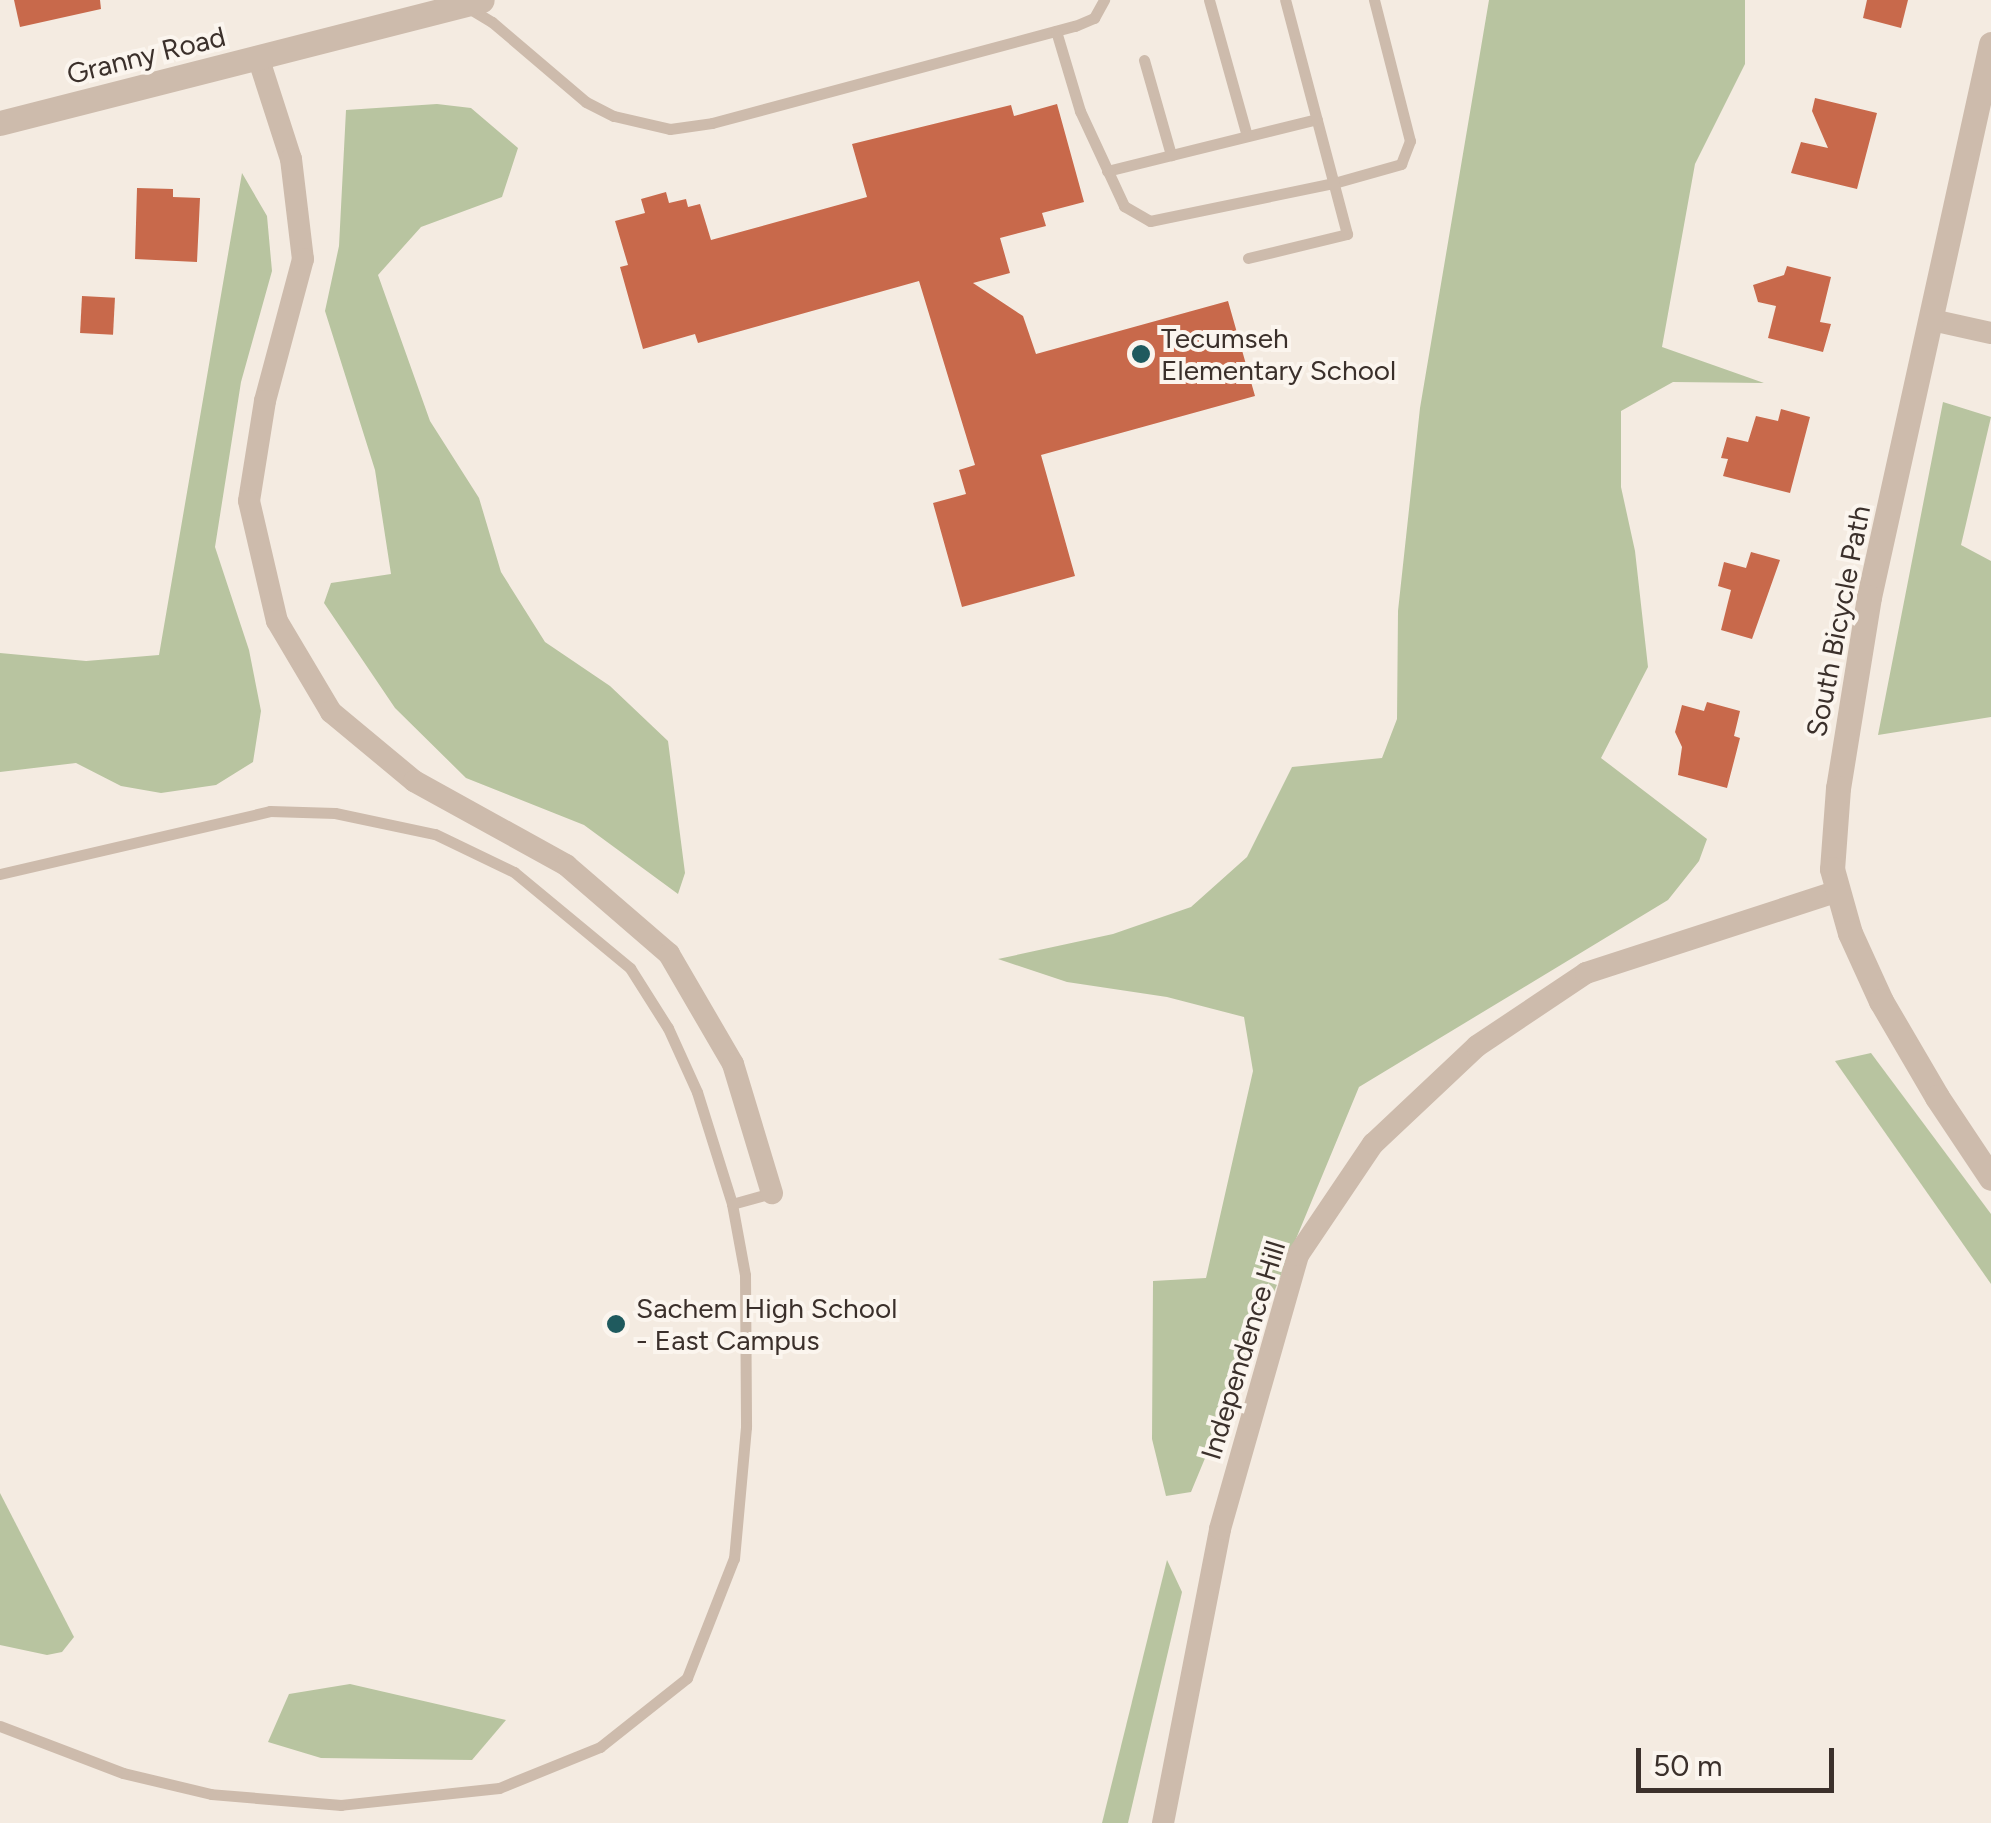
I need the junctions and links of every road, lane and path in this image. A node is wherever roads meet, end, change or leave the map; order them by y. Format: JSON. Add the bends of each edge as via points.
{"nodes":[{"id":1,"x":1104,"y":0,"type":"edge"},
{"id":2,"x":1209,"y":0,"type":"edge"},
{"id":3,"x":1285,"y":0,"type":"edge"},
{"id":4,"x":1374,"y":0,"type":"edge"},
{"id":5,"x":473,"y":2,"type":"edge"},
{"id":6,"x":1056,"y":31,"type":"junction"},
{"id":7,"x":1991,"y":44,"type":"edge"},
{"id":8,"x":258,"y":57,"type":"junction"},
{"id":9,"x":1144,"y":60,"type":"dead end"},
{"id":10,"x":1317,"y":119,"type":"junction"},
{"id":11,"x":0,"y":123,"type":"edge"},
{"id":12,"x":1246,"y":136,"type":"junction"},
{"id":13,"x":1171,"y":155,"type":"junction"},
{"id":14,"x":1108,"y":171,"type":"junction"},
{"id":15,"x":1334,"y":183,"type":"junction"},
{"id":16,"x":1248,"y":258,"type":"dead end"},
{"id":17,"x":1932,"y":320,"type":"junction"},
{"id":18,"x":1991,"y":333,"type":"edge"},
{"id":19,"x":0,"y":874,"type":"edge"},
{"id":20,"x":1835,"y":892,"type":"junction"},
{"id":21,"x":1991,"y":1178,"type":"edge"},
{"id":22,"x":772,"y":1194,"type":"joint"},
{"id":23,"x":732,"y":1204,"type":"junction"},
{"id":24,"x":0,"y":1726,"type":"edge"},
{"id":25,"x":1163,"y":1823,"type":"edge"}],
"edges":[{"from":1,"to":6,"type":"lane","via":[[1094,18]]},
{"from":2,"to":12,"type":"lane"},
{"from":3,"to":10,"type":"lane"},
{"from":4,"to":15,"type":"lane","via":[[1410,141],[1401,164]]},
{"from":5,"to":6,"type":"lane","via":[[586,102],[670,129]]},
{"from":5,"to":8,"type":"street","name":"Granny Road"},
{"from":6,"to":14,"type":"lane","via":[[1080,111]]},
{"from":7,"to":17,"type":"street","name":"South Bicycle Path"},
{"from":8,"to":11,"type":"street","name":"Granny Road"},
{"from":8,"to":22,"type":"street","via":[[291,159],[303,258],[265,401],[249,501],[276,621],[331,712],[414,781],[566,865],[669,954],[733,1064]]},
{"from":9,"to":13,"type":"lane"},
{"from":10,"to":12,"type":"lane"},
{"from":10,"to":15,"type":"lane"},
{"from":12,"to":13,"type":"lane"},
{"from":13,"to":14,"type":"lane"},
{"from":14,"to":15,"type":"lane","via":[[1124,206],[1150,221]]},
{"from":15,"to":16,"type":"lane","via":[[1347,234]]},
{"from":17,"to":18,"type":"street"},
{"from":17,"to":20,"type":"street","name":"South Bicycle Path","via":[[1869,597],[1836,805]]},
{"from":19,"to":23,"type":"lane","via":[[270,811],[336,813],[435,834],[514,872],[630,968],[697,1092]]},
{"from":20,"to":21,"type":"street","name":"South Bicycle Path","via":[[1881,1001]]},
{"from":20,"to":25,"type":"street","name":"Independence Hill","via":[[1586,972],[1476,1046],[1374,1144],[1298,1255],[1220,1528]]},
{"from":22,"to":23,"type":"lane"},
{"from":23,"to":24,"type":"lane","via":[[746,1275],[746,1427],[734,1558],[687,1678],[600,1747],[499,1788],[341,1804],[211,1794],[123,1773]]}]}
